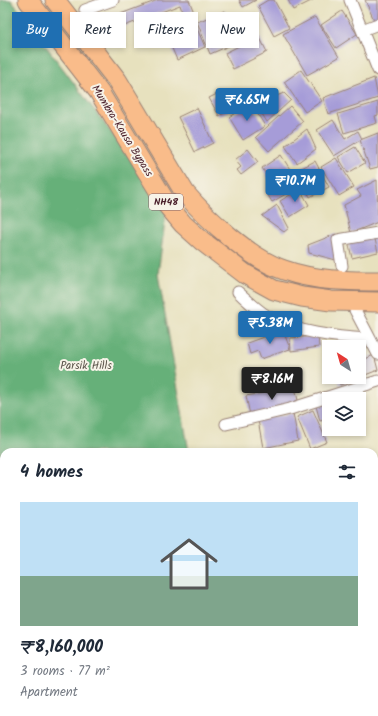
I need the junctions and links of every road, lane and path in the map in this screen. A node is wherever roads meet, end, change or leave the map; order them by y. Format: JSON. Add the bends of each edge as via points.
{"nodes":[{"id":1,"x":28,"y":0,"type":"edge"},
{"id":2,"x":55,"y":0,"type":"edge"},
{"id":3,"x":113,"y":0,"type":"edge"},
{"id":4,"x":350,"y":0,"type":"edge"},
{"id":5,"x":85,"y":10,"type":"dead end"},
{"id":6,"x":378,"y":24,"type":"edge"},
{"id":7,"x":362,"y":30,"type":"junction"},
{"id":8,"x":378,"y":70,"type":"edge"},
{"id":9,"x":378,"y":232,"type":"edge"},
{"id":10,"x":342,"y":266,"type":"dead end"},
{"id":11,"x":378,"y":281,"type":"edge"},
{"id":12,"x":238,"y":292,"type":"dead end"},
{"id":13,"x":378,"y":302,"type":"edge"},
{"id":14,"x":355,"y":310,"type":"dead end"},
{"id":15,"x":369,"y":339,"type":"junction"},
{"id":16,"x":378,"y":354,"type":"edge"},
{"id":17,"x":378,"y":381,"type":"edge"},
{"id":18,"x":226,"y":424,"type":"dead end"}],
"edges":[{"from":1,"to":13,"type":"highway","name":"Mumbra-Kausa Bypass","number":"NH48","via":[[99,92],[168,206],[202,241],[245,274],[274,290],[302,298]]},
{"from":2,"to":11,"type":"highway","name":"Mumbra-Kausa Bypass","number":"NH48","via":[[117,80],[186,193],[198,209],[216,225],[256,256],[282,270],[307,277],[340,281]]},
{"from":3,"to":5,"type":"street"},
{"from":4,"to":7,"type":"street"},
{"from":6,"to":7,"type":"street"},
{"from":7,"to":8,"type":"street"},
{"from":9,"to":10,"type":"street","via":[[338,240]]},
{"from":12,"to":15,"type":"street","via":[[255,307],[280,322],[326,334]]},
{"from":14,"to":15,"type":"street"},
{"from":15,"to":16,"type":"street"},
{"from":17,"to":18,"type":"street","via":[[290,409]]}]}
